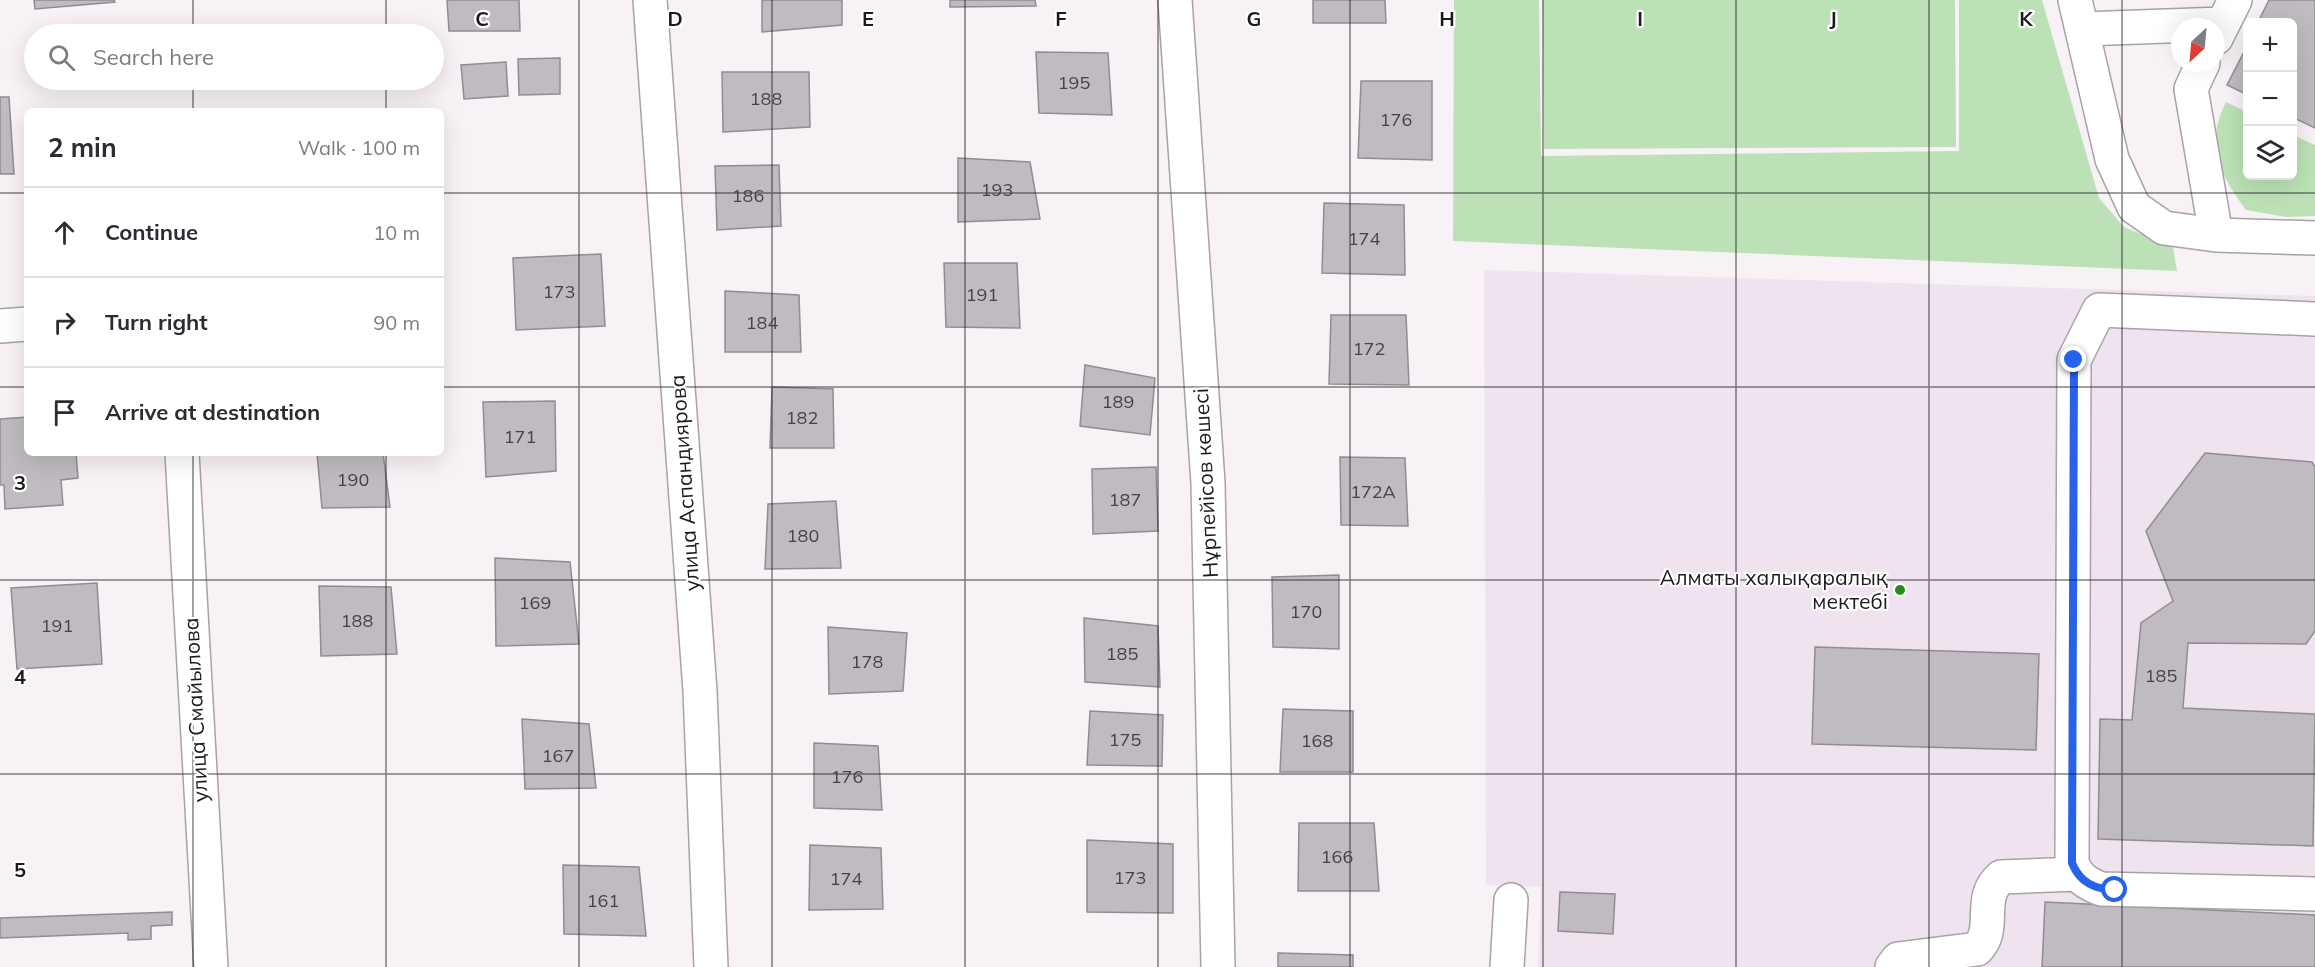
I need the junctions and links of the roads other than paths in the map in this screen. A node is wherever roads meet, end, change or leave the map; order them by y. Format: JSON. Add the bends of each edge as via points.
{"nodes":[{"id":1,"x":650,"y":0,"type":"edge"},
{"id":2,"x":1174,"y":0,"type":"edge"},
{"id":3,"x":2079,"y":15,"type":"edge"},
{"id":4,"x":2171,"y":18,"type":"edge"},
{"id":5,"x":2200,"y":72,"type":"edge"},
{"id":6,"x":2216,"y":235,"type":"junction"},
{"id":7,"x":2315,"y":238,"type":"edge"},
{"id":8,"x":2315,"y":319,"type":"edge"},
{"id":9,"x":24,"y":324,"type":"edge"},
{"id":10,"x":0,"y":326,"type":"edge"},
{"id":11,"x":182,"y":456,"type":"edge"},
{"id":12,"x":2077,"y":874,"type":"junction"},
{"id":13,"x":2315,"y":894,"type":"edge"},
{"id":14,"x":1511,"y":900,"type":"dead end"},
{"id":15,"x":211,"y":967,"type":"edge"},
{"id":16,"x":711,"y":967,"type":"edge"},
{"id":17,"x":1218,"y":967,"type":"edge"},
{"id":18,"x":1507,"y":967,"type":"edge"},
{"id":19,"x":1892,"y":967,"type":"edge"}],
"edges":[{"from":1,"to":16,"type":"street","name":"улица Аспандиярова","via":[[700,691]]},
{"from":2,"to":17,"type":"street","name":"Нұрпейісов көшесі","via":[[1208,483]]},
{"from":3,"to":4,"type":"street"},
{"from":3,"to":6,"type":"street","via":[[2112,159],[2134,207],[2164,228]]},
{"from":5,"to":6,"type":"street","via":[[2191,89]]},
{"from":6,"to":7,"type":"street"},
{"from":8,"to":12,"type":"street","via":[[2099,310],[2074,360],[2072,863]]},
{"from":9,"to":10,"type":"street"},
{"from":11,"to":15,"type":"street","name":"улица Смайылова"},
{"from":12,"to":13,"type":"street","via":[[2100,889]]},
{"from":12,"to":19,"type":"street","via":[[2001,878],[1988,895],[1984,942],[1977,949],[1898,959]]},
{"from":14,"to":18,"type":"street"}]}
